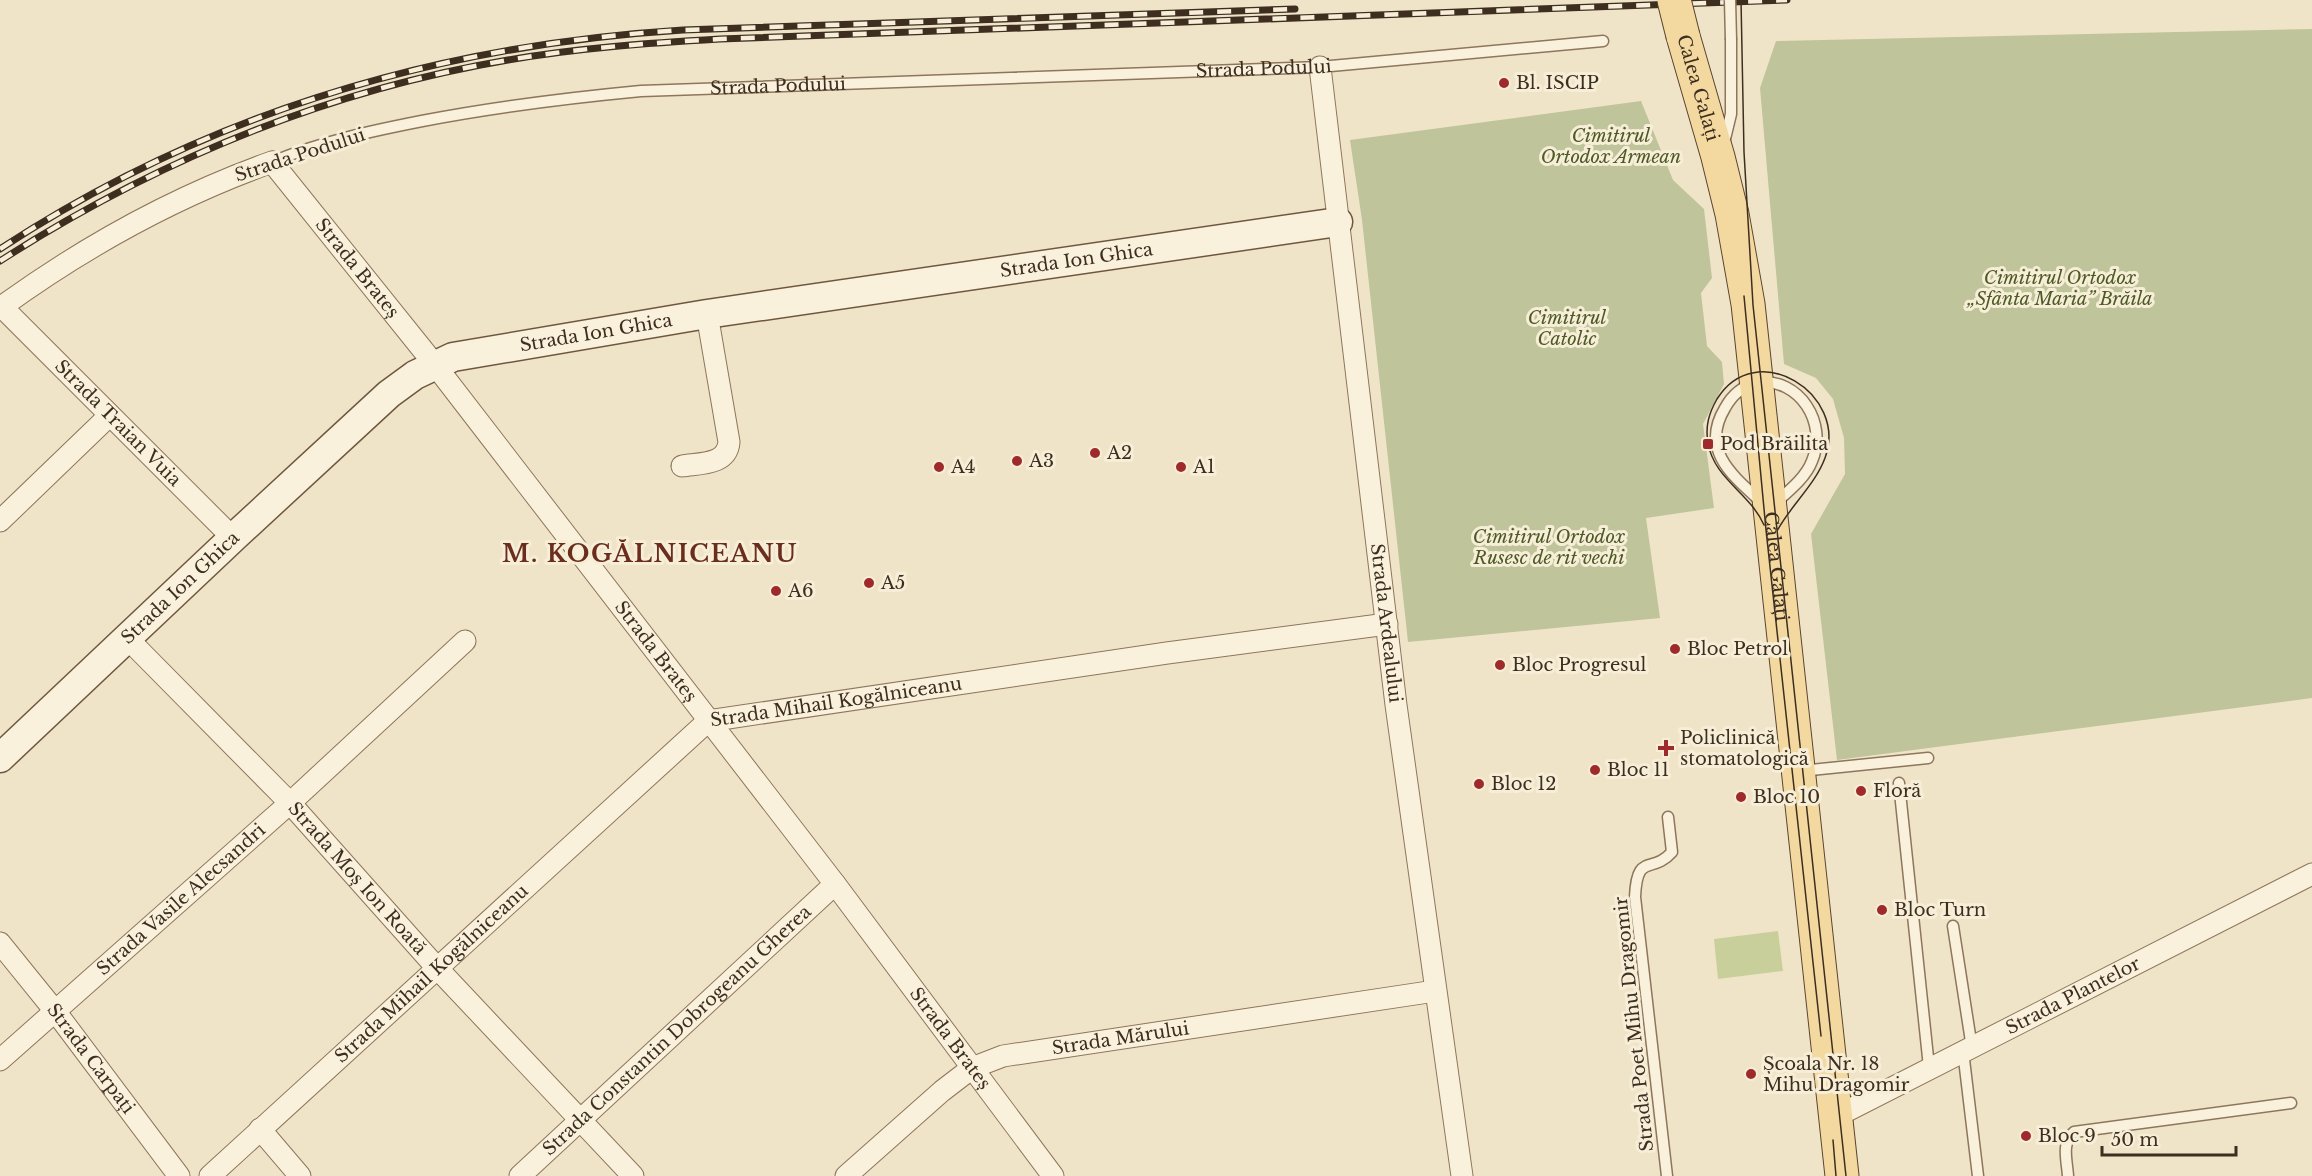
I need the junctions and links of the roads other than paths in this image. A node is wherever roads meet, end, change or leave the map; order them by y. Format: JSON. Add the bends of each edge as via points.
{"nodes":[{"id":1,"x":1674,"y":0,"type":"edge"},
{"id":2,"x":1730,"y":0,"type":"edge"},
{"id":3,"x":1603,"y":41,"type":"dead end"},
{"id":4,"x":1320,"y":67,"type":"junction"},
{"id":5,"x":1718,"y":157,"type":"junction"},
{"id":6,"x":272,"y":162,"type":"junction"},
{"id":7,"x":1338,"y":222,"type":"junction"},
{"id":8,"x":1,"y":308,"type":"edge"},
{"id":9,"x":706,"y":314,"type":"junction"},
{"id":10,"x":435,"y":365,"type":"junction"},
{"id":11,"x":1757,"y":382,"type":"junction"},
{"id":12,"x":109,"y":416,"type":"junction"},
{"id":13,"x":682,"y":466,"type":"dead end"},
{"id":14,"x":1769,"y":509,"type":"junction"},
{"id":15,"x":0,"y":521,"type":"edge"},
{"id":16,"x":233,"y":538,"type":"junction"},
{"id":17,"x":1387,"y":624,"type":"junction"},
{"id":18,"x":127,"y":638,"type":"junction"},
{"id":19,"x":465,"y":641,"type":"dead end"},
{"id":20,"x":708,"y":721,"type":"junction"},
{"id":21,"x":0,"y":758,"type":"edge"},
{"id":22,"x":1928,"y":758,"type":"dead end"},
{"id":23,"x":1797,"y":771,"type":"junction"},
{"id":24,"x":1899,"y":783,"type":"dead end"},
{"id":25,"x":290,"y":803,"type":"junction"},
{"id":26,"x":1668,"y":817,"type":"dead end"},
{"id":27,"x":2312,"y":874,"type":"edge"},
{"id":28,"x":835,"y":884,"type":"junction"},
{"id":29,"x":1953,"y":926,"type":"dead end"},
{"id":30,"x":0,"y":943,"type":"edge"},
{"id":31,"x":437,"y":968,"type":"junction"},
{"id":32,"x":1435,"y":991,"type":"junction"},
{"id":33,"x":55,"y":1011,"type":"junction"},
{"id":34,"x":1968,"y":1050,"type":"junction"},
{"id":35,"x":0,"y":1060,"type":"edge"},
{"id":36,"x":1929,"y":1067,"type":"junction"},
{"id":37,"x":972,"y":1068,"type":"junction"},
{"id":38,"x":2291,"y":1103,"type":"dead end"},
{"id":39,"x":1835,"y":1117,"type":"junction"},
{"id":40,"x":579,"y":1120,"type":"junction"},
{"id":41,"x":260,"y":1129,"type":"junction"},
{"id":42,"x":179,"y":1176,"type":"edge"},
{"id":43,"x":210,"y":1176,"type":"edge"},
{"id":44,"x":300,"y":1176,"type":"edge"},
{"id":45,"x":520,"y":1176,"type":"edge"},
{"id":46,"x":633,"y":1176,"type":"edge"},
{"id":47,"x":846,"y":1176,"type":"edge"},
{"id":48,"x":1053,"y":1176,"type":"edge"},
{"id":49,"x":1462,"y":1176,"type":"edge"},
{"id":50,"x":1667,"y":1176,"type":"edge"},
{"id":51,"x":1838,"y":1176,"type":"edge"},
{"id":52,"x":1978,"y":1176,"type":"edge"},
{"id":53,"x":2068,"y":1176,"type":"edge"}],
"edges":[{"from":1,"to":5,"type":"main road","name":"Calea Galați","bridge":true},
{"from":2,"to":5,"type":"lane","bridge":true,"via":[[1731,114]]},
{"from":3,"to":4,"type":"lane","name":"Strada Podului"},
{"from":4,"to":6,"type":"lane","name":"Strada Podului","via":[[640,91],[473,111],[371,131]]},
{"from":4,"to":7,"type":"street","name":"Strada Ardealului"},
{"from":5,"to":11,"type":"main road","name":"Calea Galați","via":[[1748,304]]},
{"from":6,"to":8,"type":"street","name":"Strada Podului","via":[[204,188],[139,220]]},
{"from":6,"to":10,"type":"street","name":"Strada Brateș"},
{"from":7,"to":9,"type":"street","name":"Strada Ion Ghica"},
{"from":7,"to":17,"type":"street","name":"Strada Ardealului"},
{"from":8,"to":12,"type":"street","name":"Strada Traian Vuia"},
{"from":9,"to":10,"type":"street","name":"Strada Ion Ghica","via":[[453,357]]},
{"from":9,"to":13,"type":"street","via":[[729,449],[720,459]]},
{"from":10,"to":16,"type":"street","name":"Strada Ion Ghica","via":[[389,394]]},
{"from":10,"to":20,"type":"street","name":"Strada Brateș"},
{"from":11,"to":14,"type":"main road","name":"Calea Galați"},
{"from":11,"to":14,"type":"lane","via":[[1738,391],[1726,405],[1719,418],[1716,439],[1718,453],[1733,477]]},
{"from":11,"to":14,"type":"lane","via":[[1778,385],[1796,394],[1807,405],[1816,425],[1813,460],[1808,470]]},
{"from":12,"to":15,"type":"street"},
{"from":12,"to":16,"type":"street","name":"Strada Traian Vuia"},
{"from":14,"to":23,"type":"main road","name":"Calea Galați"},
{"from":16,"to":18,"type":"street","name":"Strada Ion Ghica"},
{"from":17,"to":20,"type":"street","name":"Strada Mihail Kogălniceanu"},
{"from":17,"to":32,"type":"street","name":"Strada Ardealului"},
{"from":18,"to":21,"type":"street","name":"Strada Ion Ghica"},
{"from":18,"to":25,"type":"street","name":"Strada Moș Ion Roată"},
{"from":19,"to":25,"type":"street","name":"Strada Vasile Alecsandri"},
{"from":20,"to":28,"type":"street","name":"Strada Brateș"},
{"from":20,"to":31,"type":"street","name":"Strada Mihail Kogălniceanu"},
{"from":22,"to":23,"type":"lane"},
{"from":23,"to":39,"type":"main road","name":"Calea Galați"},
{"from":24,"to":36,"type":"lane"},
{"from":25,"to":31,"type":"street","name":"Strada Moș Ion Roată"},
{"from":25,"to":33,"type":"street","name":"Strada Vasile Alecsandri"},
{"from":26,"to":50,"type":"lane","name":"Strada Poet Mihu Dragomir","via":[[1672,852],[1666,859],[1646,866],[1635,878]]},
{"from":27,"to":34,"type":"street","name":"Strada Plantelor"},
{"from":28,"to":37,"type":"street","name":"Strada Brateș"},
{"from":28,"to":40,"type":"street","name":"Strada Constantin Dobrogeanu Gherea"},
{"from":29,"to":34,"type":"lane"},
{"from":30,"to":33,"type":"street","name":"Strada Carpați"},
{"from":31,"to":40,"type":"street","name":"Strada Moș Ion Roată"},
{"from":31,"to":41,"type":"street","name":"Strada Mihail Kogălniceanu"},
{"from":32,"to":37,"type":"street","name":"Strada Mărului","via":[[1003,1056]]},
{"from":32,"to":49,"type":"street","name":"Strada Ardealului"},
{"from":33,"to":35,"type":"street","name":"Strada Vasile Alecsandri"},
{"from":33,"to":42,"type":"street","name":"Strada Carpați"},
{"from":34,"to":36,"type":"street","name":"Strada Plantelor"},
{"from":34,"to":52,"type":"lane"},
{"from":36,"to":39,"type":"street","name":"Strada Plantelor"},
{"from":37,"to":47,"type":"street","name":"Strada Mărului"},
{"from":37,"to":48,"type":"street","name":"Strada Brateș"},
{"from":38,"to":53,"type":"lane","via":[[2074,1132],[2066,1145]]},
{"from":39,"to":51,"type":"main road","name":"Calea Galați"},
{"from":40,"to":45,"type":"street","name":"Strada Constantin Dobrogeanu Gherea"},
{"from":40,"to":46,"type":"street","name":"Strada Moș Ion Roată"},
{"from":41,"to":43,"type":"street","name":"Strada Mihail Kogălniceanu"},
{"from":41,"to":44,"type":"street"}]}
